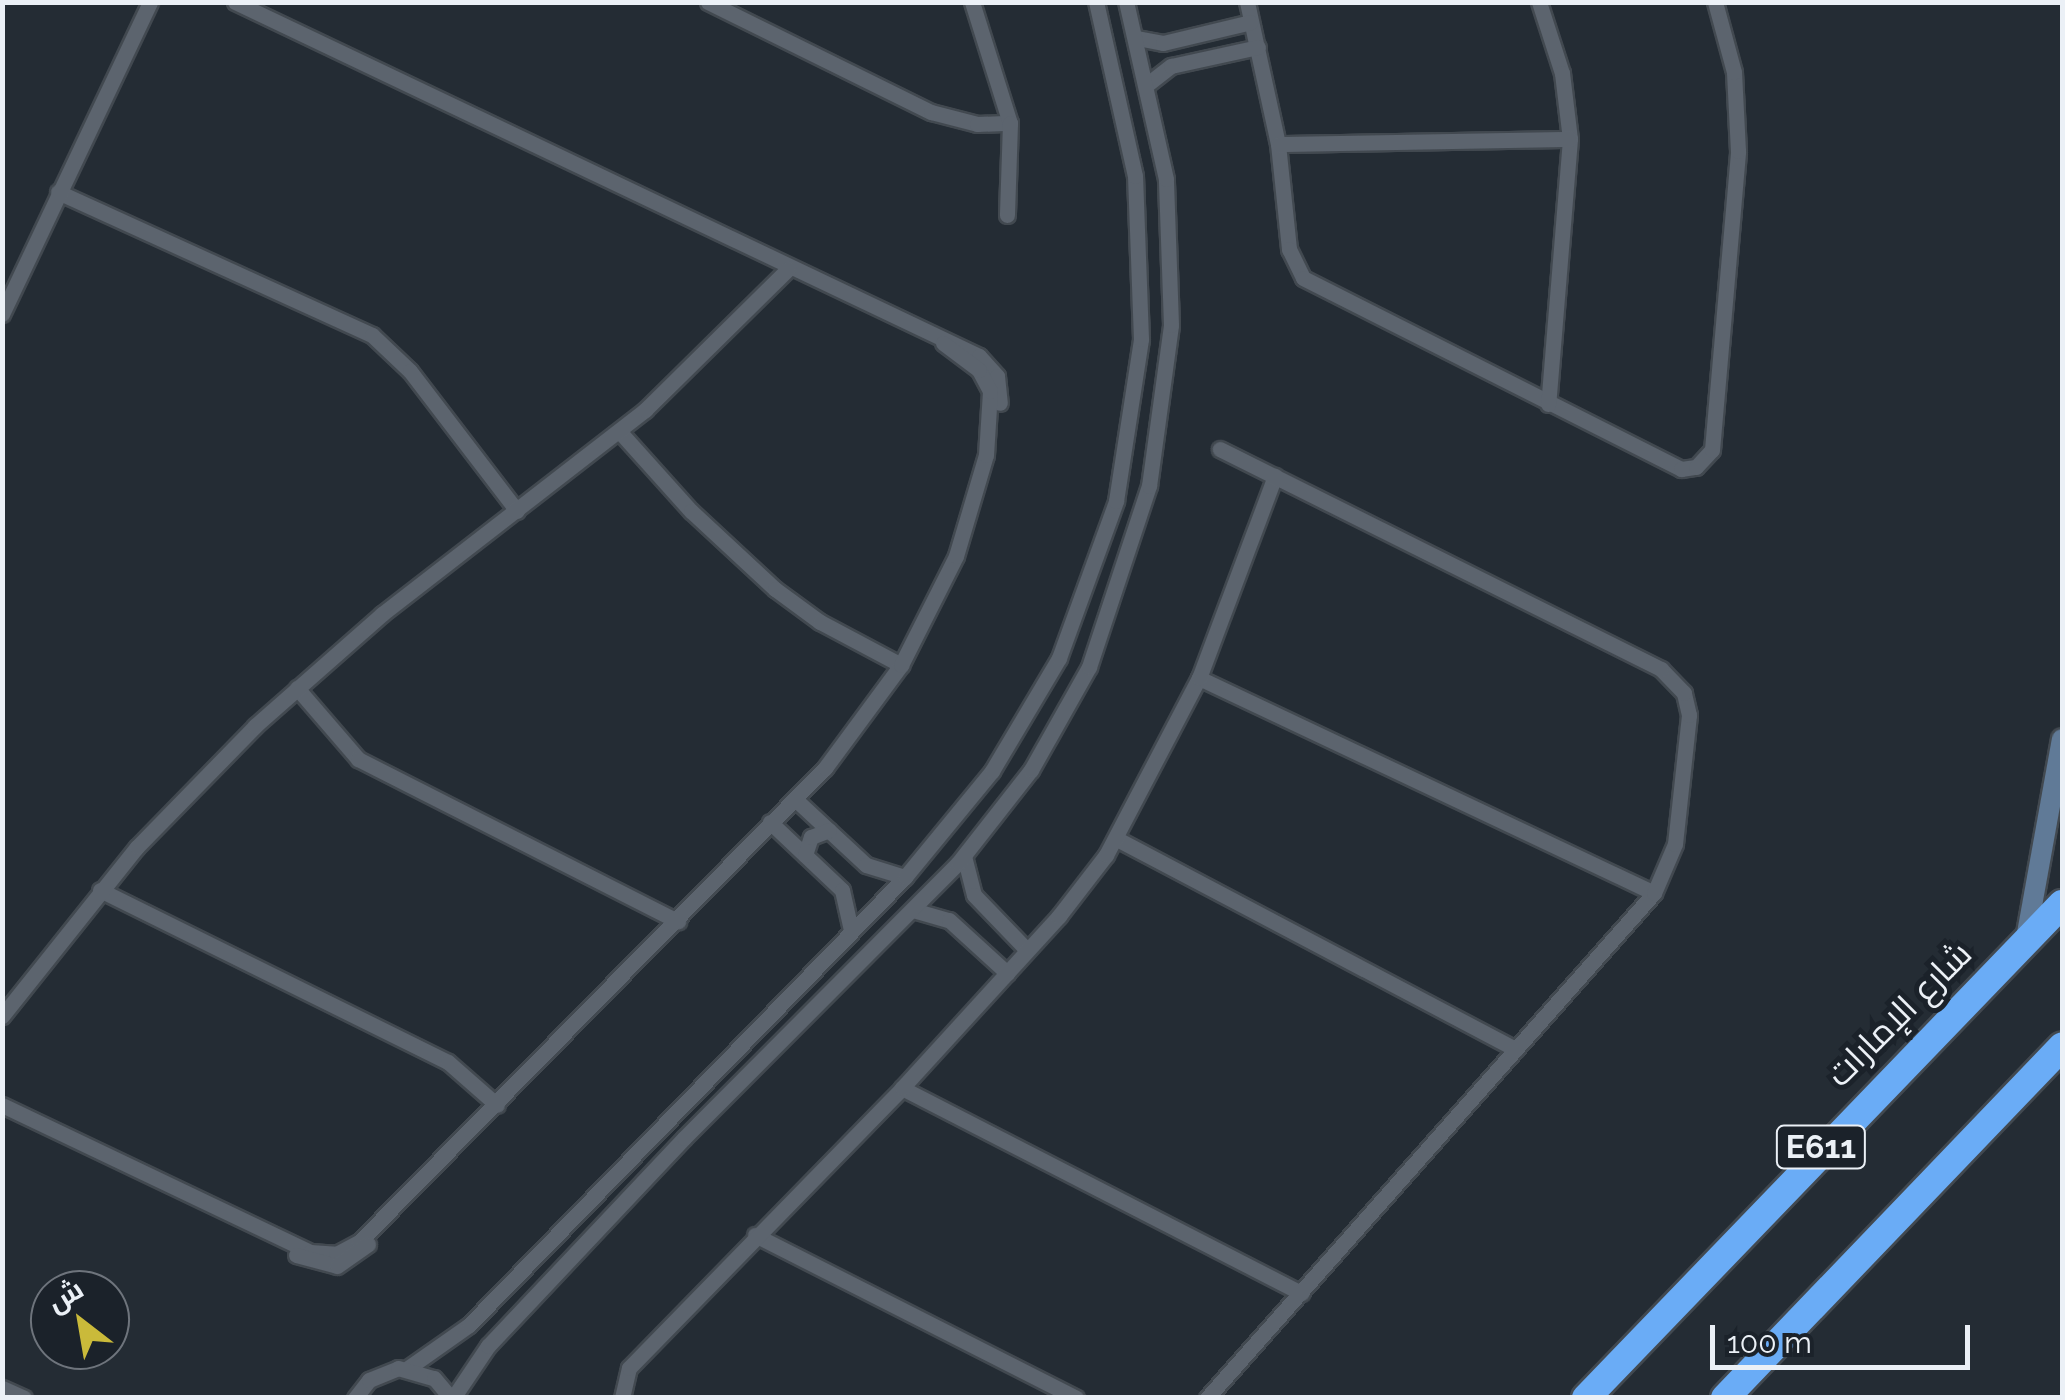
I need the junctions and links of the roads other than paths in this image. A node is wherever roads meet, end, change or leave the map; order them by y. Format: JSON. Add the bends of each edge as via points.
{"nodes":[{"id":1,"x":150,"y":2,"type":"edge"},
{"id":2,"x":236,"y":2,"type":"edge"},
{"id":3,"x":708,"y":2,"type":"edge"},
{"id":4,"x":972,"y":2,"type":"edge"},
{"id":5,"x":1096,"y":2,"type":"edge"},
{"id":6,"x":1126,"y":2,"type":"edge"},
{"id":7,"x":1246,"y":2,"type":"edge"},
{"id":8,"x":1540,"y":2,"type":"edge"},
{"id":9,"x":1716,"y":2,"type":"edge"},
{"id":10,"x":1252,"y":22,"type":"junction"},
{"id":11,"x":1137,"y":38,"type":"junction"},
{"id":12,"x":1258,"y":47,"type":"junction"},
{"id":13,"x":1149,"y":83,"type":"junction"},
{"id":14,"x":1010,"y":123,"type":"junction"},
{"id":15,"x":1570,"y":139,"type":"junction"},
{"id":16,"x":1278,"y":144,"type":"junction"},
{"id":17,"x":58,"y":192,"type":"junction"},
{"id":18,"x":1008,"y":215,"type":"dead end"},
{"id":19,"x":788,"y":268,"type":"junction"},
{"id":20,"x":2,"y":314,"type":"edge"},
{"id":21,"x":1548,"y":404,"type":"junction"},
{"id":22,"x":620,"y":432,"type":"junction"},
{"id":23,"x":1220,"y":449,"type":"dead end"},
{"id":24,"x":1274,"y":476,"type":"junction"},
{"id":25,"x":517,"y":511,"type":"junction"},
{"id":26,"x":901,"y":666,"type":"junction"},
{"id":27,"x":1199,"y":678,"type":"junction"},
{"id":28,"x":297,"y":688,"type":"junction"},
{"id":29,"x":2062,"y":738,"type":"edge"},
{"id":30,"x":795,"y":798,"type":"junction"},
{"id":31,"x":770,"y":822,"type":"junction"},
{"id":32,"x":829,"y":830,"type":"junction"},
{"id":33,"x":1116,"y":838,"type":"junction"},
{"id":34,"x":805,"y":854,"type":"junction"},
{"id":35,"x":964,"y":856,"type":"junction"},
{"id":36,"x":905,"y":877,"type":"junction"},
{"id":37,"x":100,"y":890,"type":"junction"},
{"id":38,"x":1654,"y":893,"type":"junction"},
{"id":39,"x":2062,"y":904,"type":"edge"},
{"id":40,"x":914,"y":910,"type":"junction"},
{"id":41,"x":678,"y":922,"type":"junction"},
{"id":42,"x":851,"y":930,"type":"junction"},
{"id":43,"x":2026,"y":939,"type":"junction"},
{"id":44,"x":1027,"y":950,"type":"junction"},
{"id":45,"x":1006,"y":972,"type":"junction"},
{"id":46,"x":2,"y":1016,"type":"edge"},
{"id":47,"x":2062,"y":1047,"type":"edge"},
{"id":48,"x":1516,"y":1049,"type":"junction"},
{"id":49,"x":902,"y":1088,"type":"junction"},
{"id":50,"x":2,"y":1105,"type":"edge"},
{"id":51,"x":497,"y":1106,"type":"junction"},
{"id":52,"x":755,"y":1235,"type":"junction"},
{"id":53,"x":1301,"y":1293,"type":"junction"},
{"id":54,"x":408,"y":1368,"type":"junction"},
{"id":55,"x":2,"y":1388,"type":"edge"},
{"id":56,"x":24,"y":1398,"type":"edge"},
{"id":57,"x":354,"y":1398,"type":"edge"},
{"id":58,"x":452,"y":1398,"type":"edge"},
{"id":59,"x":622,"y":1398,"type":"edge"},
{"id":60,"x":1076,"y":1398,"type":"edge"},
{"id":61,"x":1207,"y":1398,"type":"edge"},
{"id":62,"x":1586,"y":1398,"type":"edge"},
{"id":63,"x":1725,"y":1398,"type":"edge"}],
"edges":[{"from":1,"to":17,"type":"street"},
{"from":2,"to":19,"type":"street"},
{"from":3,"to":14,"type":"street","via":[[931,112],[977,124]]},
{"from":4,"to":14,"type":"street"},
{"from":5,"to":36,"type":"street","via":[[1121,95],[1140,216],[1141,339],[1124,461],[1092,580],[1046,684],[992,771]]},
{"from":6,"to":11,"type":"street"},
{"from":7,"to":10,"type":"street"},
{"from":8,"to":15,"type":"street","via":[[1562,73]]},
{"from":9,"to":21,"type":"street","via":[[1739,124],[1712,450],[1696,467],[1681,470]]},
{"from":10,"to":11,"type":"street","via":[[1163,43]]},
{"from":10,"to":12,"type":"street"},
{"from":11,"to":13,"type":"street"},
{"from":12,"to":13,"type":"street","via":[[1171,66]]},
{"from":12,"to":16,"type":"street"},
{"from":13,"to":35,"type":"street","via":[[1166,179],[1172,276],[1148,486],[1118,595],[1071,702],[1031,770]]},
{"from":14,"to":18,"type":"street"},
{"from":15,"to":16,"type":"street"},
{"from":15,"to":21,"type":"street"},
{"from":16,"to":21,"type":"street","via":[[1288,249],[1303,278]]},
{"from":17,"to":20,"type":"street"},
{"from":17,"to":25,"type":"street","via":[[372,335],[410,370]]},
{"from":19,"to":22,"type":"street","via":[[719,344]]},
{"from":19,"to":26,"type":"street","via":[[943,343],[986,380],[992,402],[986,454],[956,556]]},
{"from":22,"to":25,"type":"street"},
{"from":22,"to":26,"type":"street","via":[[691,512],[775,589]]},
{"from":23,"to":24,"type":"street"},
{"from":24,"to":27,"type":"street"},
{"from":24,"to":38,"type":"street","via":[[1661,669],[1678,684],[1689,715],[1674,844]]},
{"from":25,"to":28,"type":"street"},
{"from":26,"to":30,"type":"street"},
{"from":27,"to":33,"type":"street"},
{"from":27,"to":38,"type":"street"},
{"from":28,"to":37,"type":"street","via":[[200,779]]},
{"from":28,"to":41,"type":"street","via":[[358,759]]},
{"from":29,"to":43,"type":"street"},
{"from":30,"to":31,"type":"street"},
{"from":30,"to":32,"type":"street"},
{"from":31,"to":34,"type":"street"},
{"from":31,"to":41,"type":"street"},
{"from":32,"to":34,"type":"street","via":[[811,837]]},
{"from":32,"to":36,"type":"street","via":[[874,870]]},
{"from":33,"to":44,"type":"street"},
{"from":33,"to":48,"type":"street"},
{"from":34,"to":42,"type":"street","via":[[842,890]]},
{"from":35,"to":40,"type":"street"},
{"from":35,"to":44,"type":"street","via":[[974,895]]},
{"from":36,"to":42,"type":"street"},
{"from":37,"to":46,"type":"street"},
{"from":37,"to":51,"type":"street","via":[[448,1062]]},
{"from":38,"to":48,"type":"street"},
{"from":39,"to":43,"type":"highway","name":"شارع الإمارات","number":"E611"},
{"from":40,"to":45,"type":"street","via":[[948,920]]},
{"from":40,"to":58,"type":"street","via":[[684,1138],[488,1346]]},
{"from":41,"to":51,"type":"street"},
{"from":42,"to":54,"type":"street","via":[[469,1324]]},
{"from":43,"to":62,"type":"highway","name":"شارع الإمارات","number":"E611"},
{"from":44,"to":45,"type":"street"},
{"from":45,"to":49,"type":"street"},
{"from":47,"to":63,"type":"highway","number":"E611"},
{"from":48,"to":53,"type":"street"},
{"from":49,"to":52,"type":"street"},
{"from":49,"to":53,"type":"street"},
{"from":50,"to":51,"type":"street","via":[[274,1238],[307,1262],[337,1266],[356,1257],[390,1212]]},
{"from":52,"to":59,"type":"street","via":[[629,1368]]},
{"from":52,"to":60,"type":"street"},
{"from":53,"to":61,"type":"street"},
{"from":54,"to":57,"type":"street","via":[[378,1374]]},
{"from":54,"to":58,"type":"street","via":[[434,1378]]},
{"from":55,"to":56,"type":"street"}]}
